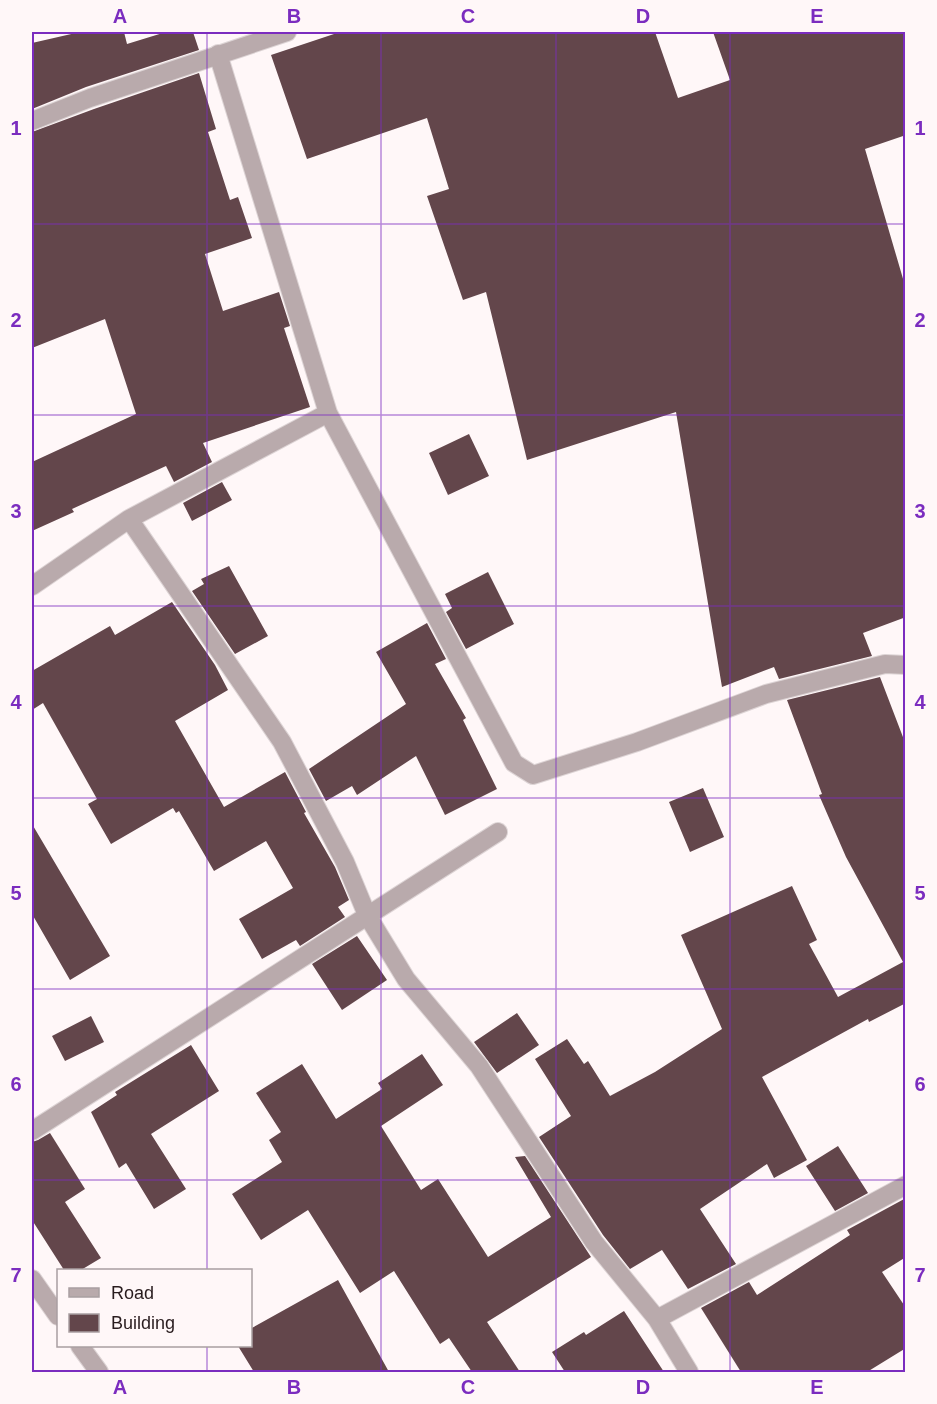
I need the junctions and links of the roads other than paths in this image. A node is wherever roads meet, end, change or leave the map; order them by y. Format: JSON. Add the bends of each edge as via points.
{"nodes":[{"id":1,"x":287,"y":32,"type":"edge"},
{"id":2,"x":218,"y":54,"type":"junction"},
{"id":3,"x":32,"y":122,"type":"edge"},
{"id":4,"x":328,"y":413,"type":"junction"},
{"id":5,"x":129,"y":519,"type":"junction"},
{"id":6,"x":32,"y":586,"type":"edge"},
{"id":7,"x":906,"y":665,"type":"edge"},
{"id":8,"x":498,"y":831,"type":"dead end"},
{"id":9,"x":367,"y":915,"type":"junction"},
{"id":10,"x":32,"y":1131,"type":"edge"},
{"id":11,"x":906,"y":1185,"type":"edge"},
{"id":12,"x":32,"y":1279,"type":"edge"},
{"id":13,"x":57,"y":1315,"type":"edge"},
{"id":14,"x":657,"y":1318,"type":"junction"},
{"id":15,"x":81,"y":1347,"type":"edge"},
{"id":16,"x":99,"y":1372,"type":"edge"},
{"id":17,"x":689,"y":1372,"type":"edge"}],
"edges":[{"from":1,"to":2,"type":"street"},
{"from":2,"to":3,"type":"street"},
{"from":2,"to":4,"type":"street"},
{"from":4,"to":5,"type":"street"},
{"from":4,"to":7,"type":"street","via":[[514,763],[533,775],[766,694],[885,664]]},
{"from":5,"to":6,"type":"street"},
{"from":5,"to":9,"type":"street","via":[[282,742],[345,862]]},
{"from":8,"to":9,"type":"street"},
{"from":9,"to":10,"type":"street"},
{"from":9,"to":14,"type":"street","via":[[406,979],[479,1066],[594,1242]]},
{"from":11,"to":14,"type":"street"},
{"from":12,"to":13,"type":"street"},
{"from":14,"to":17,"type":"street"},
{"from":15,"to":16,"type":"street"}]}
